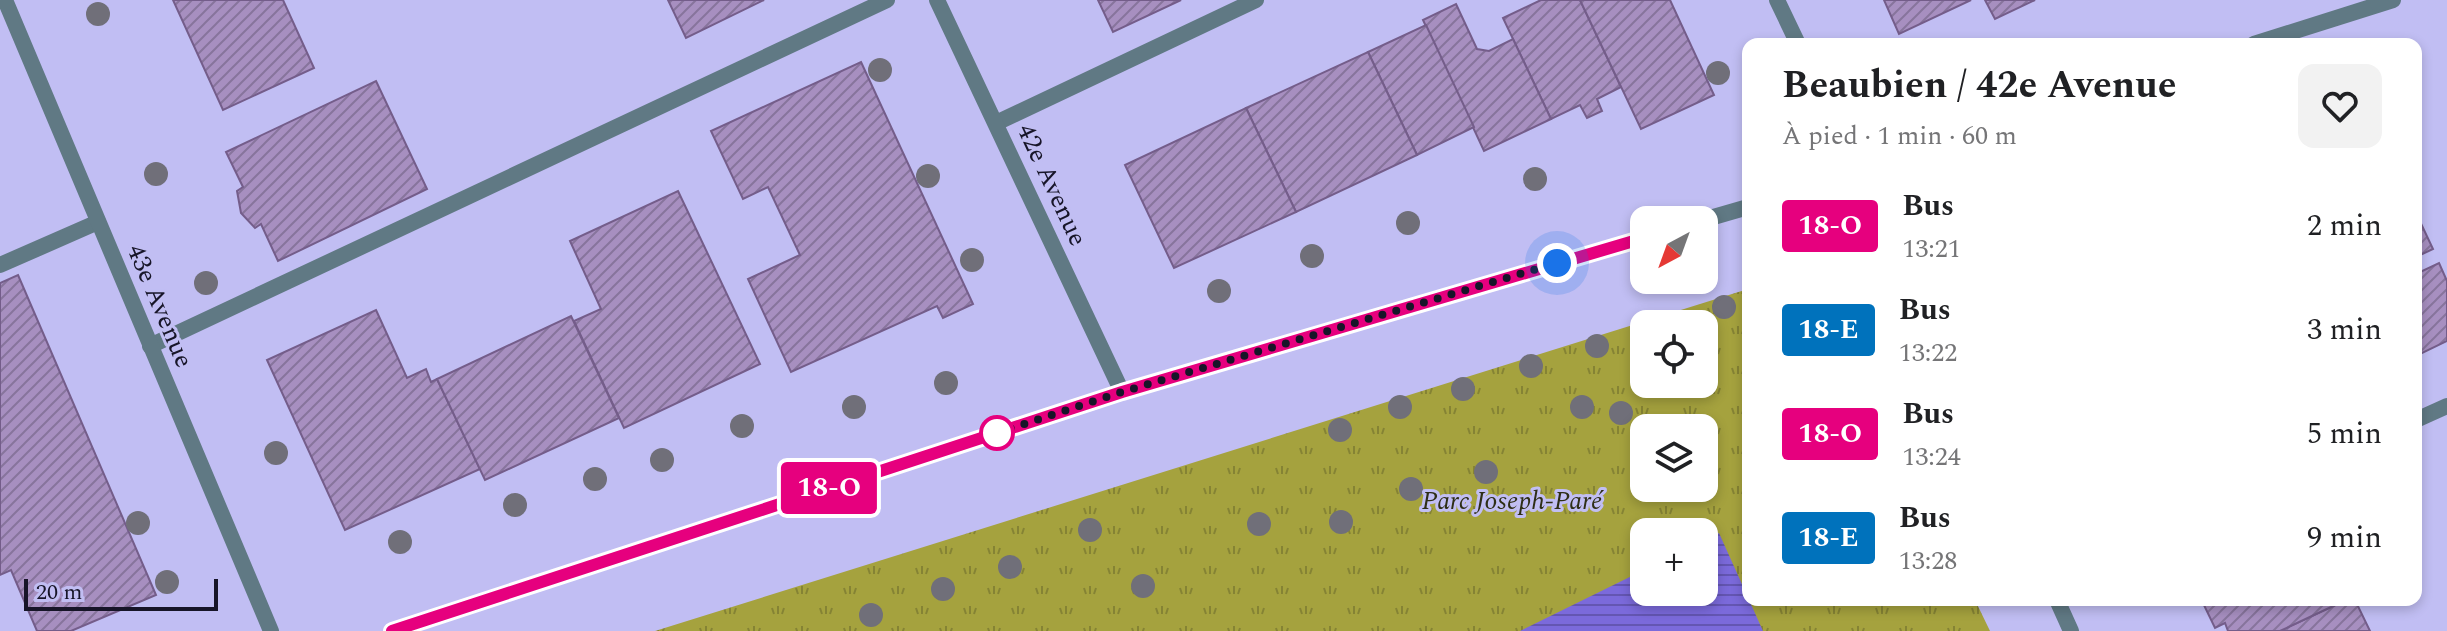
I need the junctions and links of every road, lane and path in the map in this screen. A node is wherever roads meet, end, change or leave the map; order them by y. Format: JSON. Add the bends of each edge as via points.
{"nodes":[{"id":1,"x":5,"y":0,"type":"edge"},
{"id":2,"x":887,"y":0,"type":"edge"},
{"id":3,"x":937,"y":0,"type":"edge"},
{"id":4,"x":1256,"y":0,"type":"edge"},
{"id":5,"x":1777,"y":0,"type":"edge"},
{"id":6,"x":2393,"y":0,"type":"edge"},
{"id":7,"x":1795,"y":38,"type":"edge"},
{"id":8,"x":2273,"y":38,"type":"edge"},
{"id":9,"x":996,"y":123,"type":"junction"},
{"id":10,"x":1742,"y":209,"type":"edge"},
{"id":11,"x":1718,"y":216,"type":"edge"},
{"id":12,"x":98,"y":222,"type":"junction"},
{"id":13,"x":1630,"y":242,"type":"edge"},
{"id":14,"x":0,"y":265,"type":"edge"},
{"id":15,"x":150,"y":346,"type":"junction"},
{"id":16,"x":1122,"y":392,"type":"junction"},
{"id":17,"x":2447,"y":406,"type":"edge"},
{"id":18,"x":2422,"y":417,"type":"edge"},
{"id":19,"x":2060,"y":606,"type":"edge"},
{"id":20,"x":271,"y":631,"type":"edge"},
{"id":21,"x":392,"y":631,"type":"edge"},
{"id":22,"x":2071,"y":631,"type":"edge"}],
"edges":[{"from":1,"to":12,"type":"street","name":"43e Avenue"},
{"from":2,"to":15,"type":"street"},
{"from":3,"to":9,"type":"street","name":"42e Avenue"},
{"from":4,"to":9,"type":"street"},
{"from":5,"to":7,"type":"street"},
{"from":6,"to":8,"type":"street"},
{"from":9,"to":16,"type":"street","name":"42e Avenue"},
{"from":10,"to":11,"type":"street"},
{"from":12,"to":14,"type":"street"},
{"from":12,"to":15,"type":"street","name":"43e Avenue"},
{"from":13,"to":16,"type":"street"},
{"from":15,"to":20,"type":"street","name":"43e Avenue"},
{"from":16,"to":21,"type":"street"},
{"from":17,"to":18,"type":"street"},
{"from":19,"to":22,"type":"street"}]}
